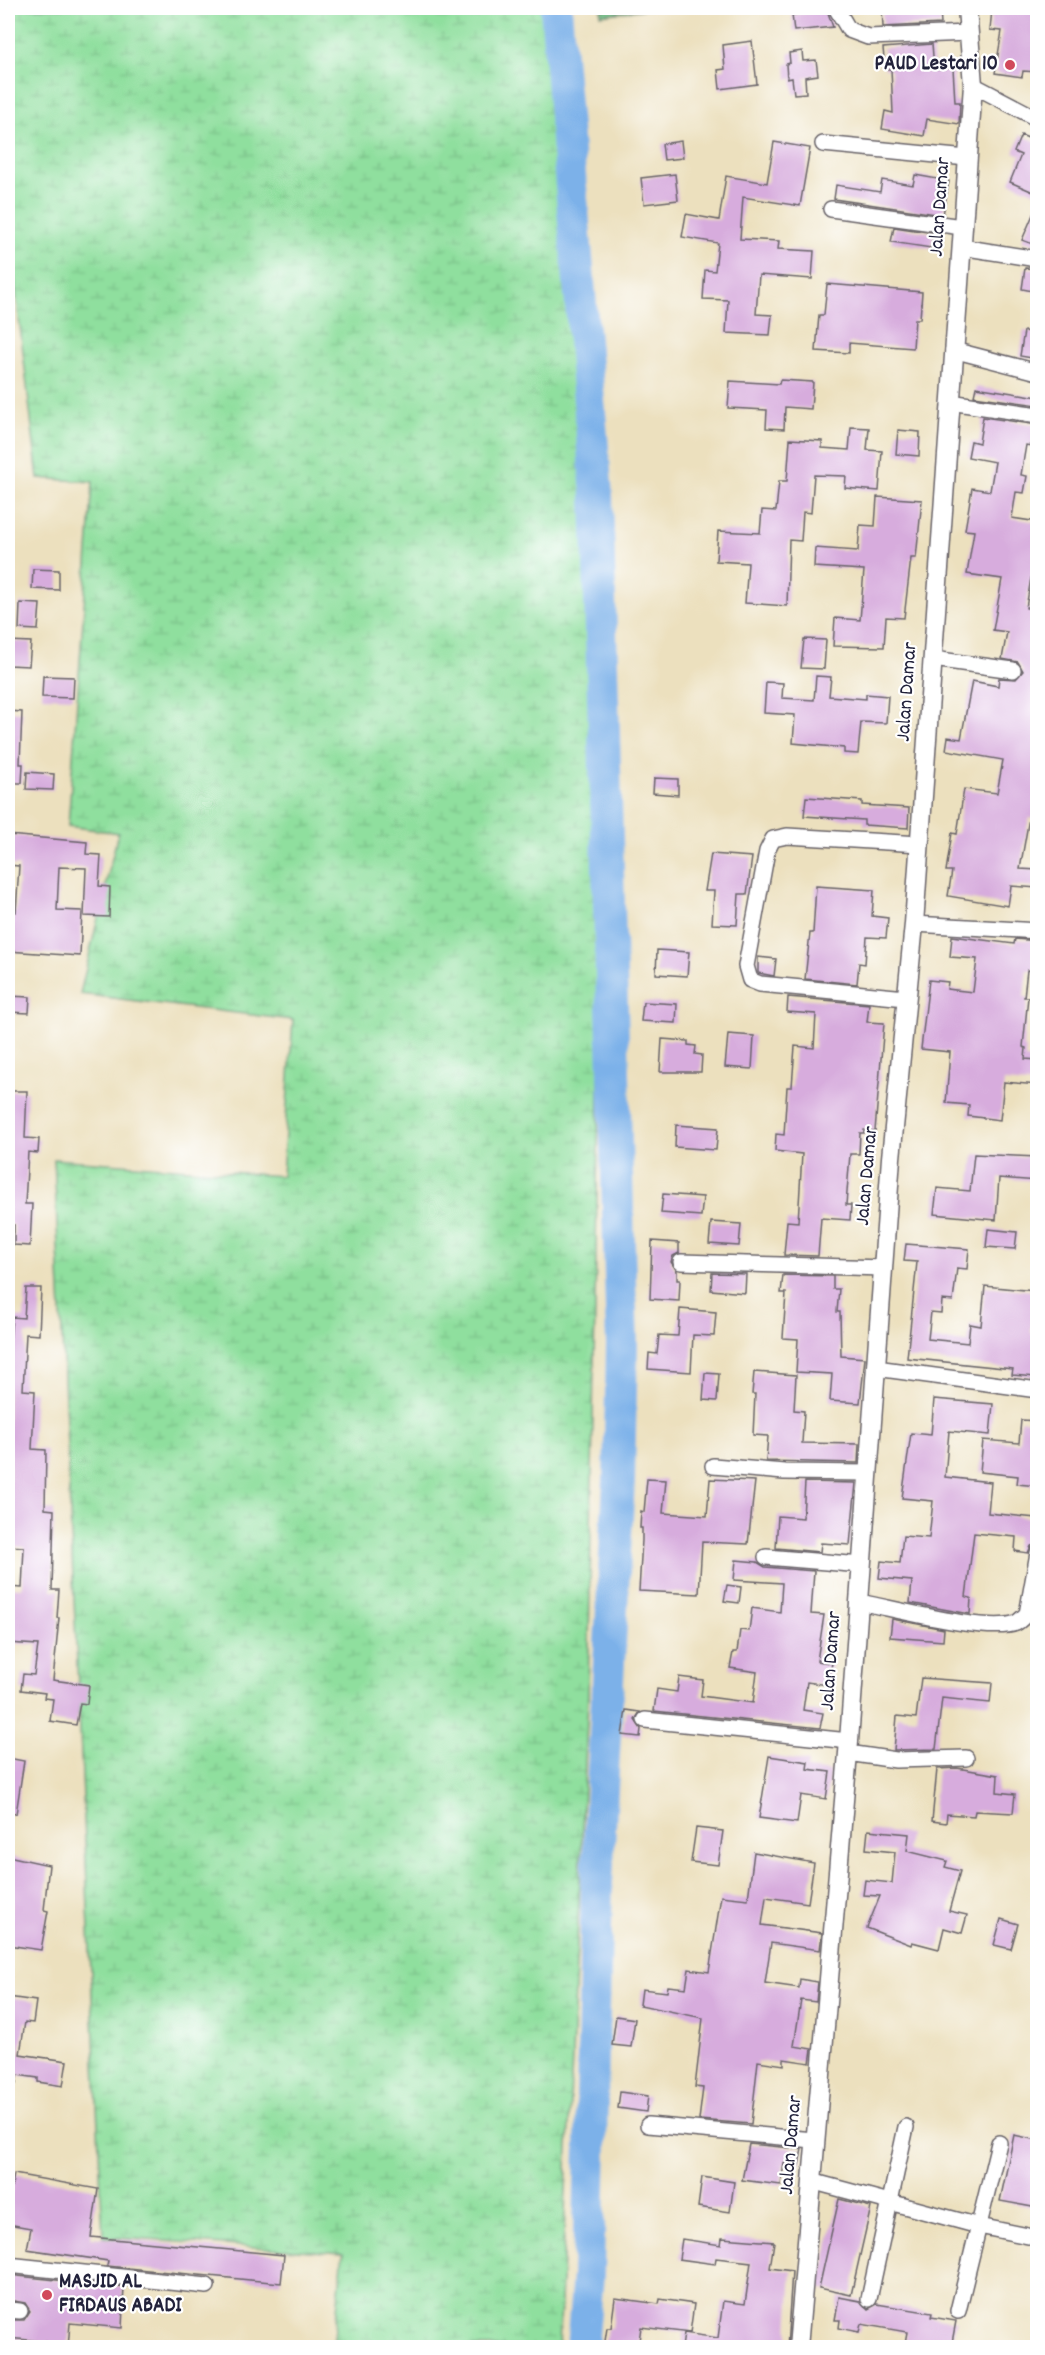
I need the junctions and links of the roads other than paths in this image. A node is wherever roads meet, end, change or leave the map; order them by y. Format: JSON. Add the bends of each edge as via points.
{"nodes":[{"id":1,"x":836,"y":8,"type":"edge"},
{"id":2,"x":967,"y":8,"type":"edge"},
{"id":3,"x":969,"y":33,"type":"junction"},
{"id":4,"x":973,"y":85,"type":"junction"},
{"id":5,"x":1038,"y":119,"type":"edge"},
{"id":6,"x":823,"y":144,"type":"dead end"},
{"id":7,"x":967,"y":158,"type":"junction"},
{"id":8,"x":831,"y":209,"type":"dead end"},
{"id":9,"x":962,"y":227,"type":"junction"},
{"id":10,"x":961,"y":247,"type":"junction"},
{"id":11,"x":1031,"y":258,"type":"dead end"},
{"id":12,"x":953,"y":350,"type":"junction"},
{"id":13,"x":1038,"y":372,"type":"edge"},
{"id":14,"x":950,"y":402,"type":"junction"},
{"id":15,"x":1038,"y":415,"type":"edge"},
{"id":16,"x":933,"y":658,"type":"junction"},
{"id":17,"x":1013,"y":670,"type":"dead end"},
{"id":18,"x":920,"y":844,"type":"junction"},
{"id":19,"x":914,"y":924,"type":"junction"},
{"id":20,"x":1038,"y":931,"type":"edge"},
{"id":21,"x":906,"y":998,"type":"junction"},
{"id":22,"x":681,"y":1262,"type":"dead end"},
{"id":23,"x":883,"y":1268,"type":"junction"},
{"id":24,"x":876,"y":1368,"type":"junction"},
{"id":25,"x":1038,"y":1390,"type":"edge"},
{"id":26,"x":713,"y":1466,"type":"dead end"},
{"id":27,"x":868,"y":1473,"type":"junction"},
{"id":28,"x":1038,"y":1553,"type":"edge"},
{"id":29,"x":765,"y":1557,"type":"dead end"},
{"id":30,"x":862,"y":1565,"type":"junction"},
{"id":31,"x":859,"y":1602,"type":"junction"},
{"id":32,"x":645,"y":1720,"type":"dead end"},
{"id":33,"x":848,"y":1747,"type":"junction"},
{"id":34,"x":966,"y":1758,"type":"dead end"},
{"id":35,"x":648,"y":2125,"type":"dead end"},
{"id":36,"x":906,"y":2127,"type":"dead end"},
{"id":37,"x":814,"y":2140,"type":"junction"},
{"id":38,"x":999,"y":2142,"type":"dead end"},
{"id":39,"x":811,"y":2181,"type":"junction"},
{"id":40,"x":889,"y":2202,"type":"junction"},
{"id":41,"x":979,"y":2226,"type":"junction"},
{"id":42,"x":1038,"y":2238,"type":"edge"},
{"id":43,"x":8,"y":2265,"type":"edge"},
{"id":44,"x":207,"y":2286,"type":"dead end"},
{"id":45,"x":869,"y":2299,"type":"dead end"},
{"id":46,"x":958,"y":2311,"type":"dead end"},
{"id":47,"x":798,"y":2348,"type":"edge"}],
"edges":[{"from":1,"to":3,"type":"street","via":[[842,21],[856,34],[868,37]]},
{"from":2,"to":3,"type":"street","name":"Jalan Damar"},
{"from":3,"to":4,"type":"street","name":"Jalan Damar"},
{"from":4,"to":5,"type":"street"},
{"from":4,"to":7,"type":"street","name":"Jalan Damar"},
{"from":6,"to":7,"type":"street"},
{"from":7,"to":9,"type":"street","name":"Jalan Damar"},
{"from":8,"to":9,"type":"street"},
{"from":9,"to":10,"type":"street","name":"Jalan Damar"},
{"from":10,"to":11,"type":"street"},
{"from":10,"to":12,"type":"street","name":"Jalan Damar"},
{"from":12,"to":13,"type":"street"},
{"from":12,"to":14,"type":"street","name":"Jalan Damar"},
{"from":14,"to":15,"type":"street"},
{"from":14,"to":16,"type":"street","name":"Jalan Damar"},
{"from":16,"to":17,"type":"street"},
{"from":16,"to":18,"type":"street","name":"Jalan Damar"},
{"from":18,"to":19,"type":"street","name":"Jalan Damar"},
{"from":18,"to":21,"type":"street","via":[[787,836],[773,840],[763,868],[746,966],[750,980],[760,984]]},
{"from":19,"to":20,"type":"street"},
{"from":19,"to":21,"type":"street","name":"Jalan Damar"},
{"from":21,"to":23,"type":"street","name":"Jalan Damar"},
{"from":22,"to":23,"type":"street"},
{"from":23,"to":24,"type":"street","name":"Jalan Damar"},
{"from":24,"to":25,"type":"street"},
{"from":24,"to":27,"type":"street","name":"Jalan Damar"},
{"from":26,"to":27,"type":"street"},
{"from":27,"to":30,"type":"street","name":"Jalan Damar"},
{"from":28,"to":31,"type":"street","via":[[1027,1614],[1014,1624],[940,1619]]},
{"from":29,"to":30,"type":"street"},
{"from":30,"to":31,"type":"street","name":"Jalan Damar"},
{"from":31,"to":33,"type":"street","name":"Jalan Damar"},
{"from":32,"to":33,"type":"street"},
{"from":33,"to":34,"type":"street","via":[[896,1760]]},
{"from":33,"to":37,"type":"street","name":"Jalan Damar"},
{"from":35,"to":37,"type":"street"},
{"from":36,"to":40,"type":"street"},
{"from":37,"to":39,"type":"street","name":"Jalan Damar"},
{"from":38,"to":41,"type":"street"},
{"from":39,"to":40,"type":"street"},
{"from":39,"to":47,"type":"street","name":"Jalan Damar"},
{"from":40,"to":41,"type":"street"},
{"from":40,"to":45,"type":"street"},
{"from":41,"to":42,"type":"street"},
{"from":41,"to":46,"type":"street"},
{"from":43,"to":44,"type":"street"}]}
